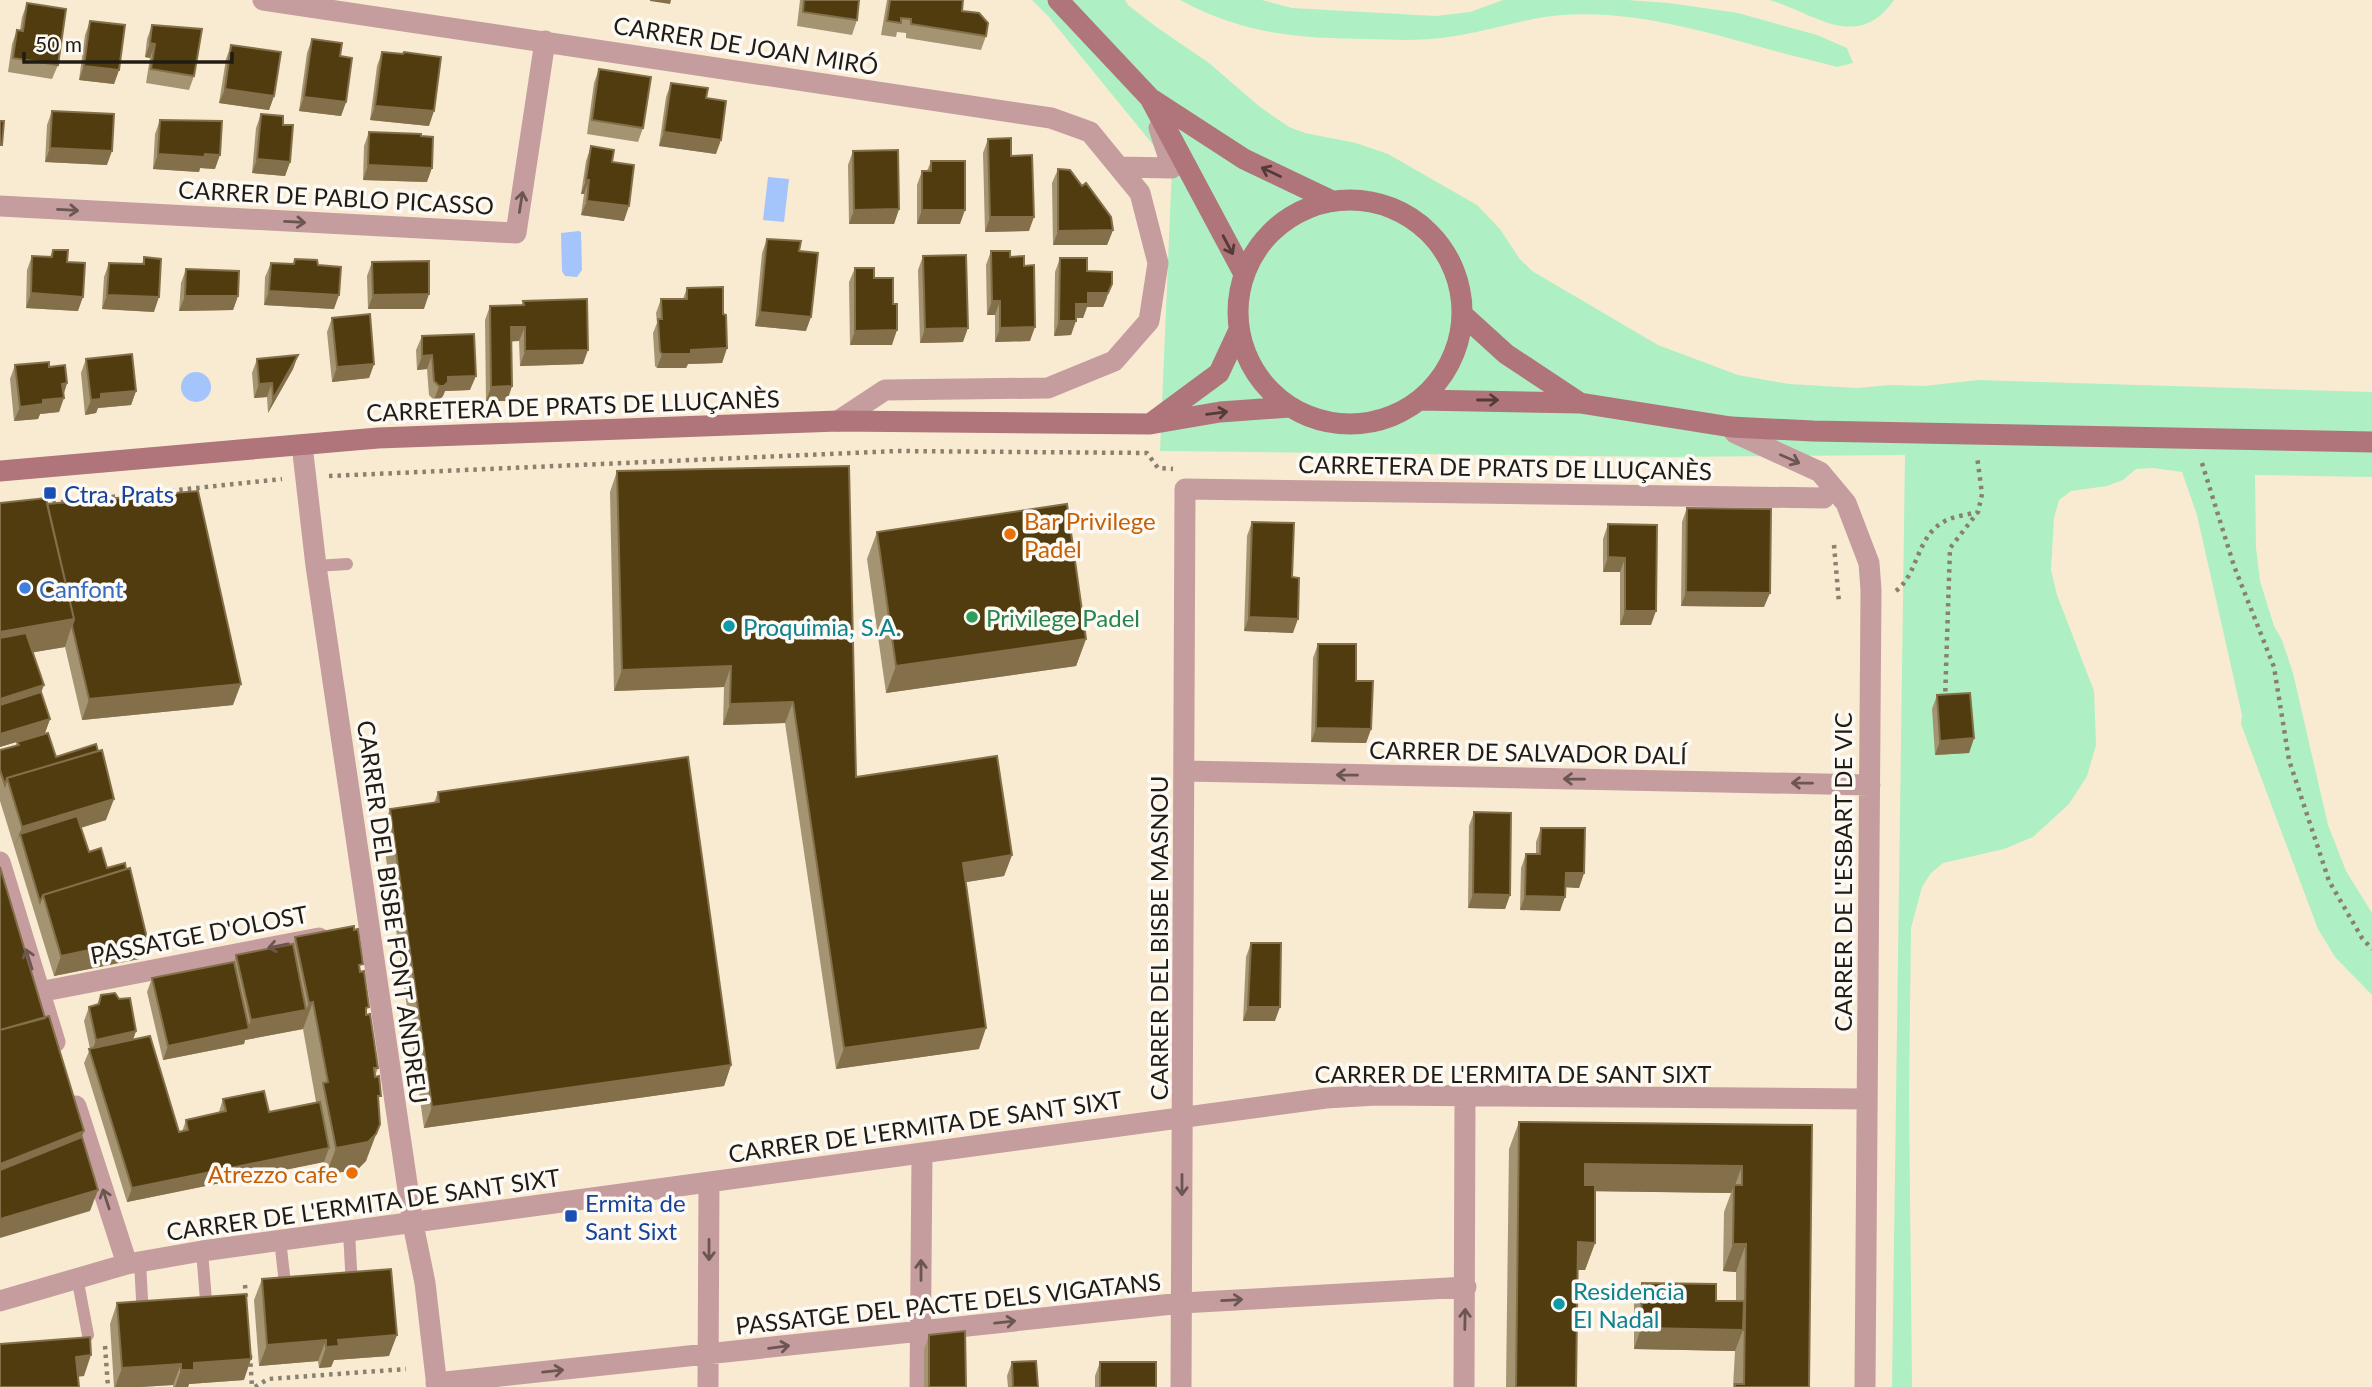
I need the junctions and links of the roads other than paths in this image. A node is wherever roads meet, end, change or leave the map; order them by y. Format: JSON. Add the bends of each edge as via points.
{"nodes":[{"id":1,"x":263,"y":0,"type":"edge"},
{"id":2,"x":1058,"y":0,"type":"edge"},
{"id":3,"x":545,"y":41,"type":"junction"},
{"id":4,"x":1150,"y":98,"type":"junction"},
{"id":5,"x":1119,"y":167,"type":"junction"},
{"id":6,"x":1332,"y":201,"type":"junction"},
{"id":7,"x":0,"y":206,"type":"edge"},
{"id":8,"x":1244,"y":274,"type":"junction"},
{"id":9,"x":1462,"y":314,"type":"junction"},
{"id":10,"x":1239,"y":330,"type":"junction"},
{"id":11,"x":1420,"y":400,"type":"junction"},
{"id":12,"x":1580,"y":403,"type":"junction"},
{"id":13,"x":1290,"y":407,"type":"junction"},
{"id":14,"x":838,"y":421,"type":"junction"},
{"id":15,"x":1150,"y":424,"type":"junction"},
{"id":16,"x":1731,"y":427,"type":"junction"},
{"id":17,"x":2372,"y":442,"type":"edge"},
{"id":18,"x":302,"y":445,"type":"junction"},
{"id":19,"x":0,"y":471,"type":"edge"},
{"id":20,"x":1185,"y":489,"type":"joint"},
{"id":21,"x":1824,"y":498,"type":"dead end"},
{"id":22,"x":347,"y":564,"type":"dead end"},
{"id":23,"x":316,"y":566,"type":"junction"},
{"id":24,"x":1185,"y":771,"type":"junction"},
{"id":25,"x":1870,"y":785,"type":"junction"},
{"id":26,"x":0,"y":862,"type":"edge"},
{"id":27,"x":351,"y":932,"type":"junction"},
{"id":28,"x":39,"y":992,"type":"junction"},
{"id":29,"x":60,"y":1058,"type":"edge"},
{"id":30,"x":69,"y":1085,"type":"edge"},
{"id":31,"x":1465,"y":1097,"type":"junction"},
{"id":32,"x":1866,"y":1099,"type":"junction"},
{"id":33,"x":1183,"y":1117,"type":"junction"},
{"id":34,"x":922,"y":1154,"type":"junction"},
{"id":35,"x":709,"y":1182,"type":"junction"},
{"id":36,"x":413,"y":1224,"type":"junction"},
{"id":37,"x":349,"y":1232,"type":"junction"},
{"id":38,"x":280,"y":1240,"type":"junction"},
{"id":39,"x":202,"y":1251,"type":"junction"},
{"id":40,"x":133,"y":1263,"type":"junction"},
{"id":41,"x":77,"y":1277,"type":"junction"},
{"id":42,"x":1466,"y":1287,"type":"junction"},
{"id":43,"x":352,"y":1293,"type":"edge"},
{"id":44,"x":287,"y":1298,"type":"edge"},
{"id":45,"x":0,"y":1301,"type":"edge"},
{"id":46,"x":1182,"y":1303,"type":"junction"},
{"id":47,"x":207,"y":1317,"type":"edge"},
{"id":48,"x":143,"y":1321,"type":"edge"},
{"id":49,"x":921,"y":1330,"type":"junction"},
{"id":50,"x":88,"y":1335,"type":"edge"},
{"id":51,"x":708,"y":1356,"type":"junction"},
{"id":52,"x":436,"y":1385,"type":"edge"},
{"id":53,"x":708,"y":1387,"type":"edge"},
{"id":54,"x":920,"y":1387,"type":"edge"},
{"id":55,"x":1181,"y":1387,"type":"edge"},
{"id":56,"x":1464,"y":1387,"type":"edge"},
{"id":57,"x":1865,"y":1387,"type":"edge"}],
"edges":[{"from":1,"to":3,"type":"street","name":"CARRER DE JOAN MIRÓ"},
{"from":2,"to":4,"type":"street"},
{"from":3,"to":5,"type":"street","name":"CARRER DE JOAN MIRÓ","via":[[1051,118],[1090,132]]},
{"from":7,"to":3,"type":"street","name":"CARRER DE PABLO PICASSO","one_way":true,"via":[[516,233]]},
{"from":4,"to":5,"type":"street","via":[[1172,168]]},
{"from":6,"to":4,"type":"street","one_way":true,"via":[[1244,159]]},
{"from":4,"to":8,"type":"street","one_way":true},
{"from":5,"to":14,"type":"street","name":"CARRER DE JOAN MIRÓ","via":[[1140,193],[1158,262],[1149,321],[1114,361],[1048,388],[885,390]]},
{"from":6,"to":8,"type":"street","via":[[1278,225],[1252,256]]},
{"from":6,"to":9,"type":"street","via":[[1390,207],[1428,232],[1452,266]]},
{"from":8,"to":10,"type":"street"},
{"from":9,"to":11,"type":"street","via":[[1453,356]]},
{"from":9,"to":12,"type":"street","via":[[1506,354]]},
{"from":10,"to":13,"type":"street","via":[[1254,370]]},
{"from":10,"to":15,"type":"street","via":[[1219,373]]},
{"from":11,"to":12,"type":"street","one_way":true},
{"from":11,"to":13,"type":"street","via":[[1398,413],[1364,423],[1329,422]]},
{"from":12,"to":16,"type":"street"},
{"from":15,"to":13,"type":"street","name":"CARRETERA DE PRATS DE LLUÇANÈS","one_way":true},
{"from":14,"to":15,"type":"street","name":"CARRETERA DE PRATS DE LLUÇANÈS"},
{"from":14,"to":18,"type":"street","name":"CARRETERA DE PRATS DE LLUÇANÈS","via":[[378,438]]},
{"from":16,"to":17,"type":"street"},
{"from":16,"to":25,"type":"street","name":"CARRER DE L'ESBART DE VIC","one_way":true,"via":[[1735,433],[1820,472],[1846,503],[1869,563]]},
{"from":18,"to":19,"type":"street","name":"CARRETERA DE PRATS DE LLUÇANÈS"},
{"from":18,"to":23,"type":"street","name":"CARRER DEL BISBE FONT ANDREU"},
{"from":20,"to":21,"type":"street","name":"CARRETERA DE PRATS DE LLUÇANÈS"},
{"from":20,"to":24,"type":"street","name":"CARRER DEL BISBE MASNOU"},
{"from":22,"to":23,"type":"lane"},
{"from":23,"to":27,"type":"street","name":"CARRER DEL BISBE FONT ANDREU"},
{"from":25,"to":24,"type":"street","name":"CARRER DE SALVADOR DALÍ","one_way":true},
{"from":24,"to":33,"type":"street","name":"CARRER DEL BISBE MASNOU"},
{"from":25,"to":32,"type":"street","name":"CARRER DE L'ESBART DE VIC"},
{"from":28,"to":26,"type":"street","one_way":true},
{"from":27,"to":28,"type":"street","name":"PASSATGE D'OLOST","one_way":true},
{"from":27,"to":36,"type":"street","name":"CARRER DEL BISBE FONT ANDREU"},
{"from":28,"to":29,"type":"street"},
{"from":40,"to":30,"type":"street","one_way":true},
{"from":31,"to":32,"type":"street","name":"CARRER DE L'ERMITA DE SANT SIXT"},
{"from":31,"to":33,"type":"street","name":"CARRER DE L'ERMITA DE SANT SIXT","via":[[1326,1098]]},
{"from":31,"to":42,"type":"street"},
{"from":32,"to":57,"type":"street","name":"CARRER DE L'ESBART DE VIC"},
{"from":33,"to":34,"type":"street","name":"CARRER DE L'ERMITA DE SANT SIXT"},
{"from":33,"to":46,"type":"street","name":"CARRER DEL BISBE MASNOU","one_way":true},
{"from":34,"to":35,"type":"street","name":"CARRER DE L'ERMITA DE SANT SIXT"},
{"from":49,"to":34,"type":"street","one_way":true},
{"from":35,"to":36,"type":"street","name":"CARRER DE L'ERMITA DE SANT SIXT"},
{"from":35,"to":51,"type":"street","one_way":true},
{"from":36,"to":37,"type":"street","name":"CARRER DE L'ERMITA DE SANT SIXT"},
{"from":36,"to":52,"type":"street","name":"CARRER DEL BISBE FONT ANDREU","via":[[425,1283]]},
{"from":37,"to":38,"type":"street","name":"CARRER DE L'ERMITA DE SANT SIXT"},
{"from":37,"to":43,"type":"lane"},
{"from":38,"to":39,"type":"street","name":"CARRER DE L'ERMITA DE SANT SIXT"},
{"from":38,"to":44,"type":"lane"},
{"from":39,"to":40,"type":"street","name":"CARRER DE L'ERMITA DE SANT SIXT"},
{"from":39,"to":47,"type":"lane"},
{"from":40,"to":41,"type":"street","name":"CARRER DE L'ERMITA DE SANT SIXT"},
{"from":40,"to":48,"type":"lane"},
{"from":41,"to":45,"type":"street","name":"CARRER DE L'ERMITA DE SANT SIXT"},
{"from":41,"to":50,"type":"lane"},
{"from":46,"to":42,"type":"street","name":"PASSATGE DEL PACTE DELS VIGATANS","one_way":true},
{"from":56,"to":42,"type":"street","one_way":true},
{"from":49,"to":46,"type":"street","name":"PASSATGE DEL PACTE DELS VIGATANS","one_way":true},
{"from":46,"to":55,"type":"street","name":"CARRER DEL BISBE MASNOU"},
{"from":51,"to":49,"type":"street","name":"PASSATGE DEL PACTE DELS VIGATANS","one_way":true},
{"from":49,"to":54,"type":"street"},
{"from":52,"to":51,"type":"street","name":"PASSATGE DEL PACTE DELS VIGATANS","one_way":true},
{"from":51,"to":53,"type":"street"}]}
